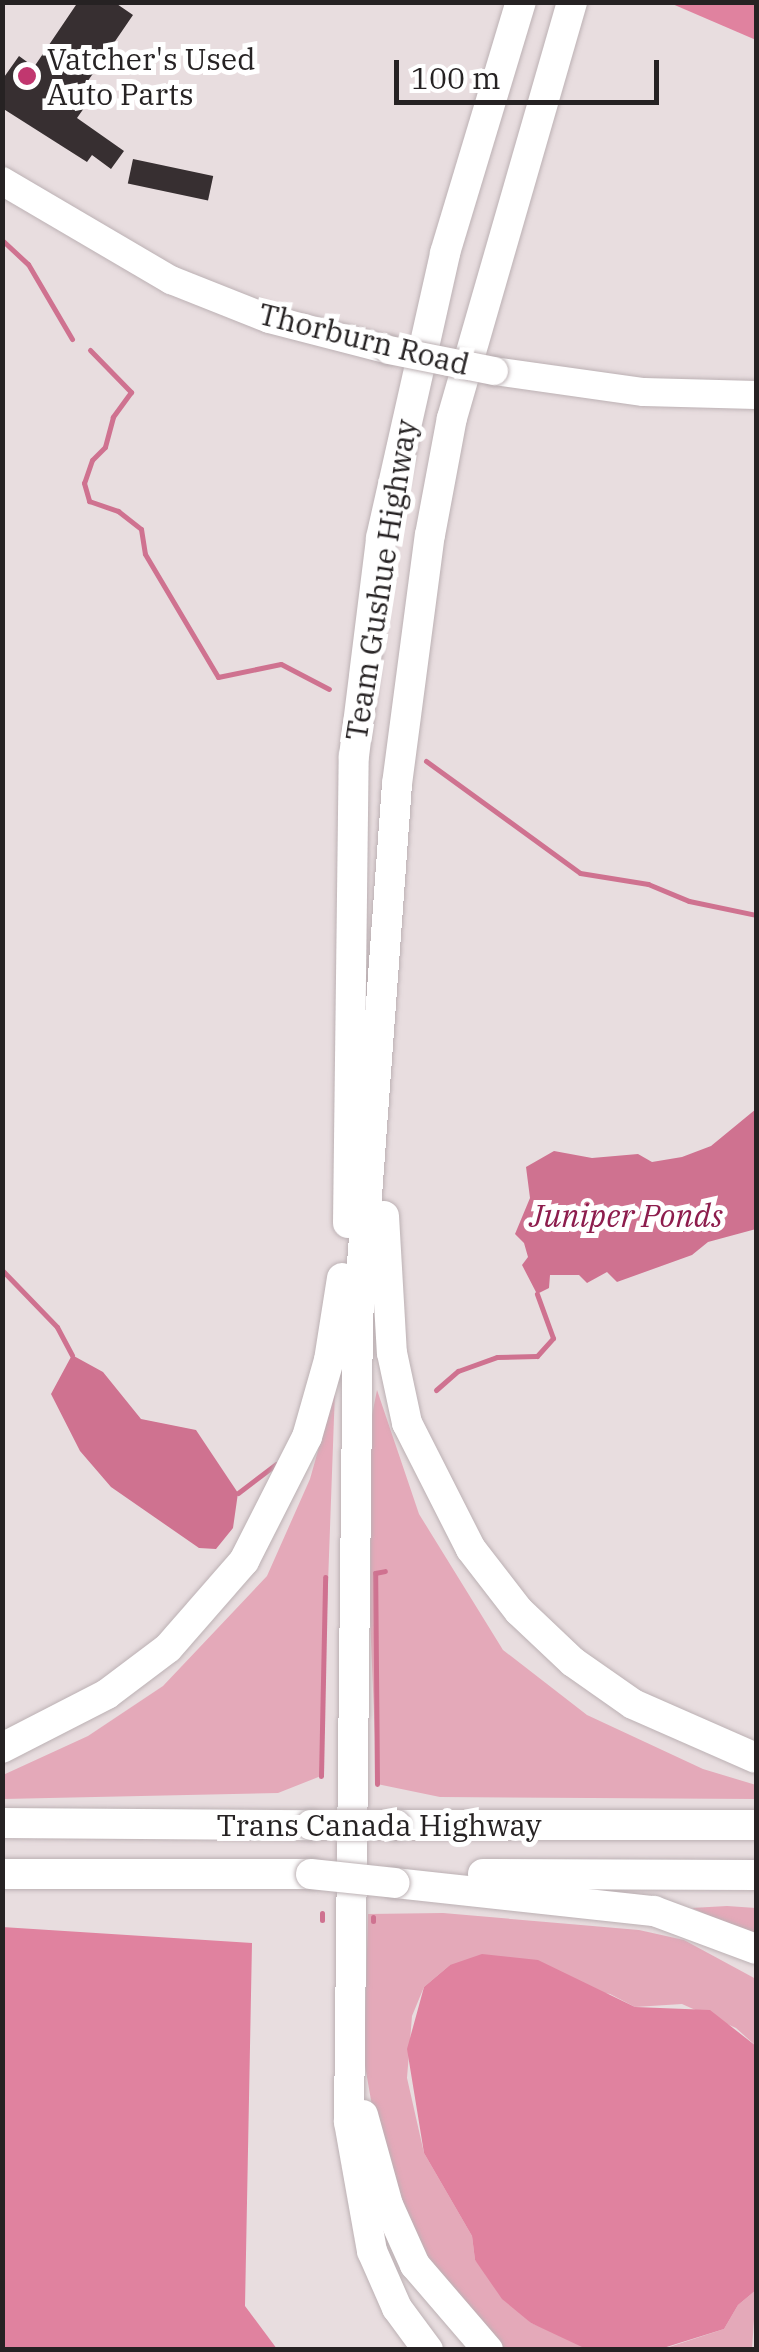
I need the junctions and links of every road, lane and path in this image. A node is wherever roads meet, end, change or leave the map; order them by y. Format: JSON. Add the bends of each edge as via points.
{"nodes":[{"id":1,"x":521,"y":2,"type":"edge"},
{"id":2,"x":572,"y":2,"type":"edge"},
{"id":3,"x":2,"y":181,"type":"edge"},
{"id":4,"x":756,"y":395,"type":"edge"},
{"id":5,"x":380,"y":1062,"type":"junction"},
{"id":6,"x":348,"y":1234,"type":"junction"},
{"id":7,"x":358,"y":1319,"type":"junction"},
{"id":8,"x":2,"y":1748,"type":"edge"},
{"id":9,"x":756,"y":1758,"type":"edge"},
{"id":10,"x":2,"y":1823,"type":"edge"},
{"id":11,"x":756,"y":1825,"type":"edge"},
{"id":12,"x":2,"y":1874,"type":"edge"},
{"id":13,"x":756,"y":1875,"type":"edge"},
{"id":14,"x":395,"y":1878,"type":"junction"},
{"id":15,"x":756,"y":1949,"type":"edge"},
{"id":16,"x":353,"y":2052,"type":"junction"},
{"id":17,"x":428,"y":2350,"type":"edge"},
{"id":18,"x":488,"y":2350,"type":"edge"}],
"edges":[{"from":1,"to":6,"type":"highway","name":"Team Gushue Highway","via":[[444,253],[380,538],[354,756]]},
{"from":2,"to":5,"type":"highway","name":"Team Gushue Highway","via":[[452,418],[430,535],[396,784]]},
{"from":3,"to":4,"type":"main road","name":"Thorburn Road","bridge":true,"via":[[172,280],[268,319],[494,371],[644,392]]},
{"from":5,"to":7,"type":"highway"},
{"from":5,"to":9,"type":"highway","via":[[392,1352],[406,1424],[436,1491],[520,1611],[573,1662],[633,1704]]},
{"from":6,"to":7,"type":"highway"},
{"from":6,"to":8,"type":"highway","via":[[330,1360],[307,1437],[244,1561],[168,1648],[107,1694]]},
{"from":7,"to":16,"type":"highway"},
{"from":10,"to":11,"type":"highway","name":"Trans Canada Highway","bridge":true},
{"from":12,"to":14,"type":"highway","name":"Trans Canada Highway","bridge":true},
{"from":13,"to":14,"type":"highway","name":"Trans Canada Highway"},
{"from":14,"to":15,"type":"highway","via":[[654,1911]]},
{"from":16,"to":17,"type":"highway","via":[[349,2122],[361,2212],[384,2282]]},
{"from":16,"to":18,"type":"highway","via":[[367,2133],[400,2235],[432,2290]]}]}
